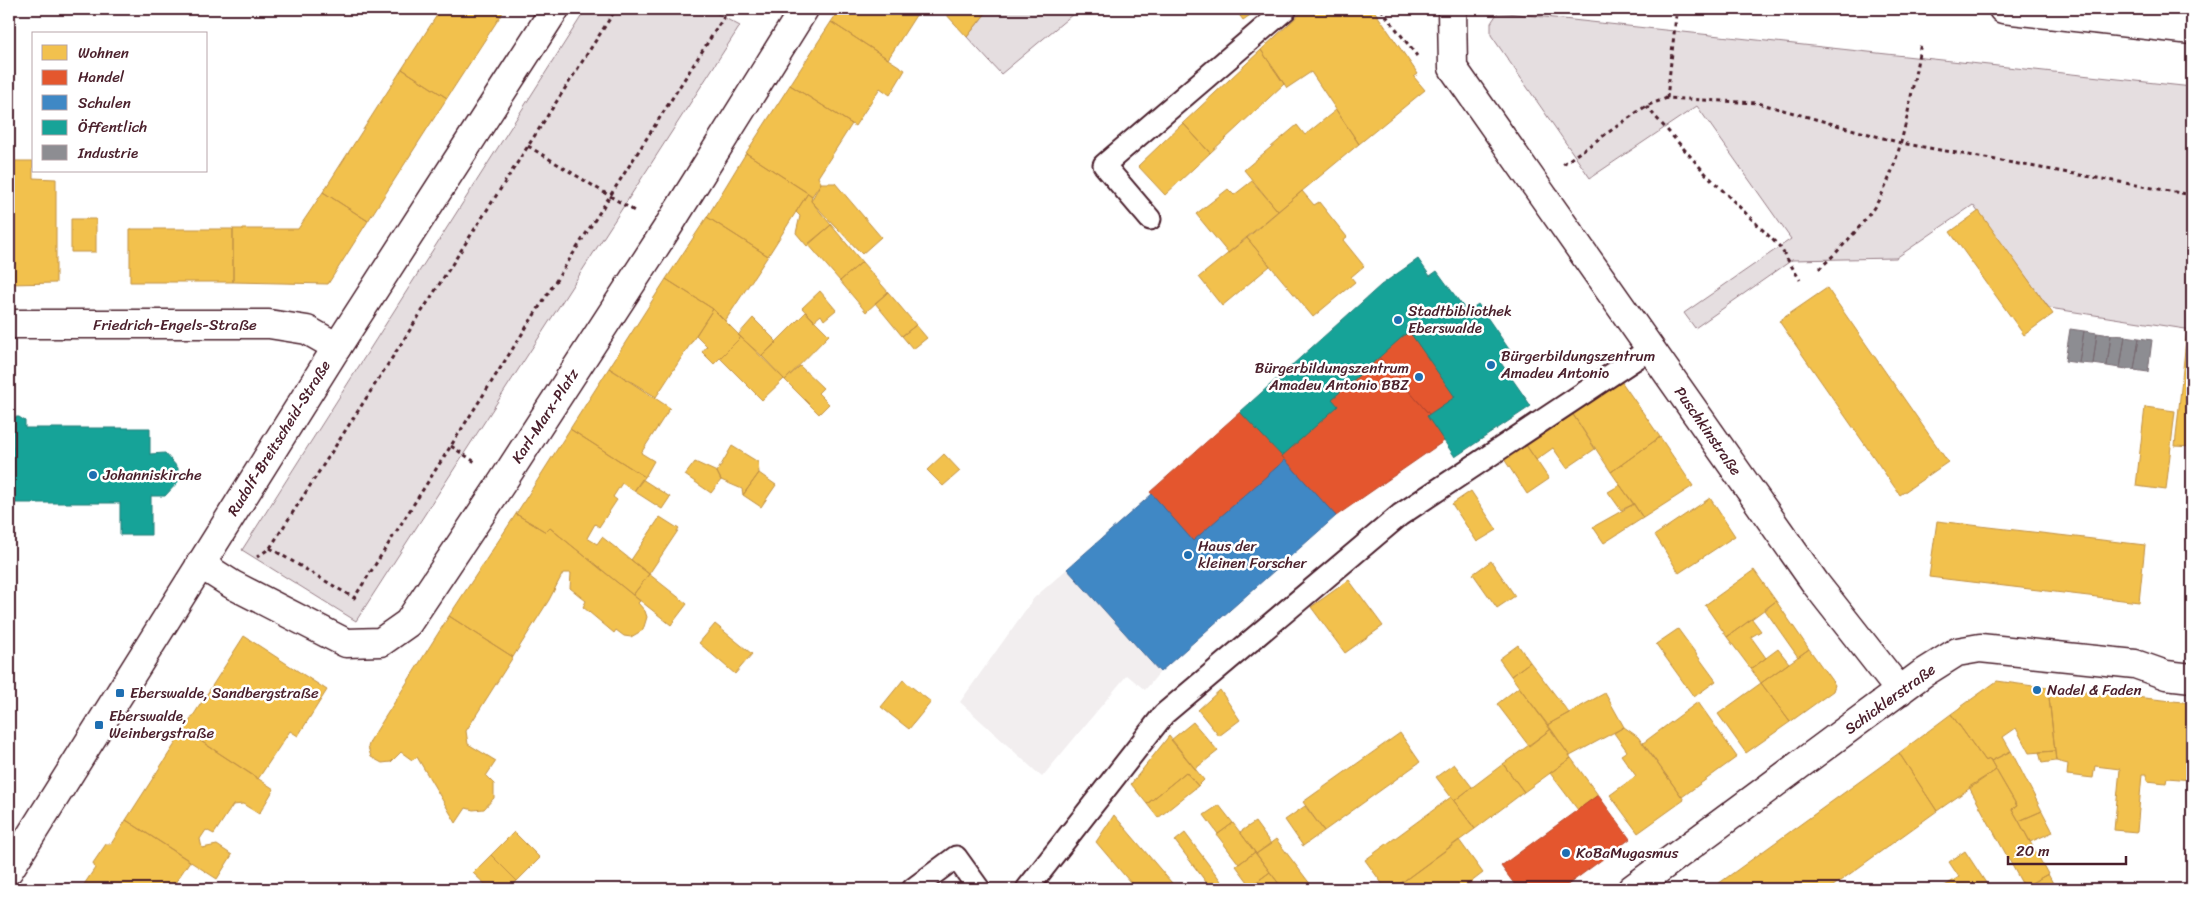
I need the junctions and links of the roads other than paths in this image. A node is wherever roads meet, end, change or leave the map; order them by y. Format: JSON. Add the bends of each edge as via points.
{"nodes":[{"id":1,"x":555,"y":9,"type":"edge"},
{"id":2,"x":804,"y":9,"type":"edge"},
{"id":3,"x":1286,"y":9,"type":"edge"},
{"id":4,"x":1452,"y":9,"type":"edge"},
{"id":5,"x":2003,"y":9,"type":"edge"},
{"id":6,"x":2192,"y":30,"type":"edge"},
{"id":7,"x":1150,"y":219,"type":"dead end"},
{"id":8,"x":9,"y":324,"type":"edge"},
{"id":9,"x":337,"y":347,"type":"junction"},
{"id":10,"x":1650,"y":349,"type":"junction"},
{"id":11,"x":200,"y":564,"type":"junction"},
{"id":12,"x":2192,"y":678,"type":"edge"},
{"id":13,"x":1900,"y":691,"type":"junction"},
{"id":14,"x":9,"y":870,"type":"edge"},
{"id":15,"x":913,"y":889,"type":"edge"},
{"id":16,"x":979,"y":889,"type":"edge"},
{"id":17,"x":1027,"y":889,"type":"edge"},
{"id":18,"x":1632,"y":889,"type":"edge"}],
"edges":[{"from":1,"to":9,"type":"street","name":"Rudolf-Breitscheid-Straße"},
{"from":2,"to":11,"type":"street","name":"Karl-Marx-Platz","via":[[666,230],[408,623],[381,642],[346,644],[233,585]]},
{"from":3,"to":7,"type":"lane","via":[[1104,165]]},
{"from":4,"to":10,"type":"street","name":"Puschkinstraße","via":[[1453,68]]},
{"from":5,"to":6,"type":"street"},
{"from":8,"to":9,"type":"street","name":"Friedrich-Engels-Straße","via":[[269,324],[307,330]]},
{"from":9,"to":11,"type":"street","name":"Rudolf-Breitscheid-Straße"},
{"from":10,"to":13,"type":"street","name":"Puschkinstraße","via":[[1816,584]]},
{"from":10,"to":17,"type":"lane","via":[[1400,516],[1164,714]]},
{"from":11,"to":14,"type":"street","name":"Rudolf-Breitscheid-Straße"},
{"from":12,"to":13,"type":"street","name":"Schicklerstraße","via":[[2166,675],[2135,664],[1980,648],[1957,652]]},
{"from":13,"to":18,"type":"street","name":"Schicklerstraße"},
{"from":15,"to":16,"type":"lane","via":[[956,857]]}]}
